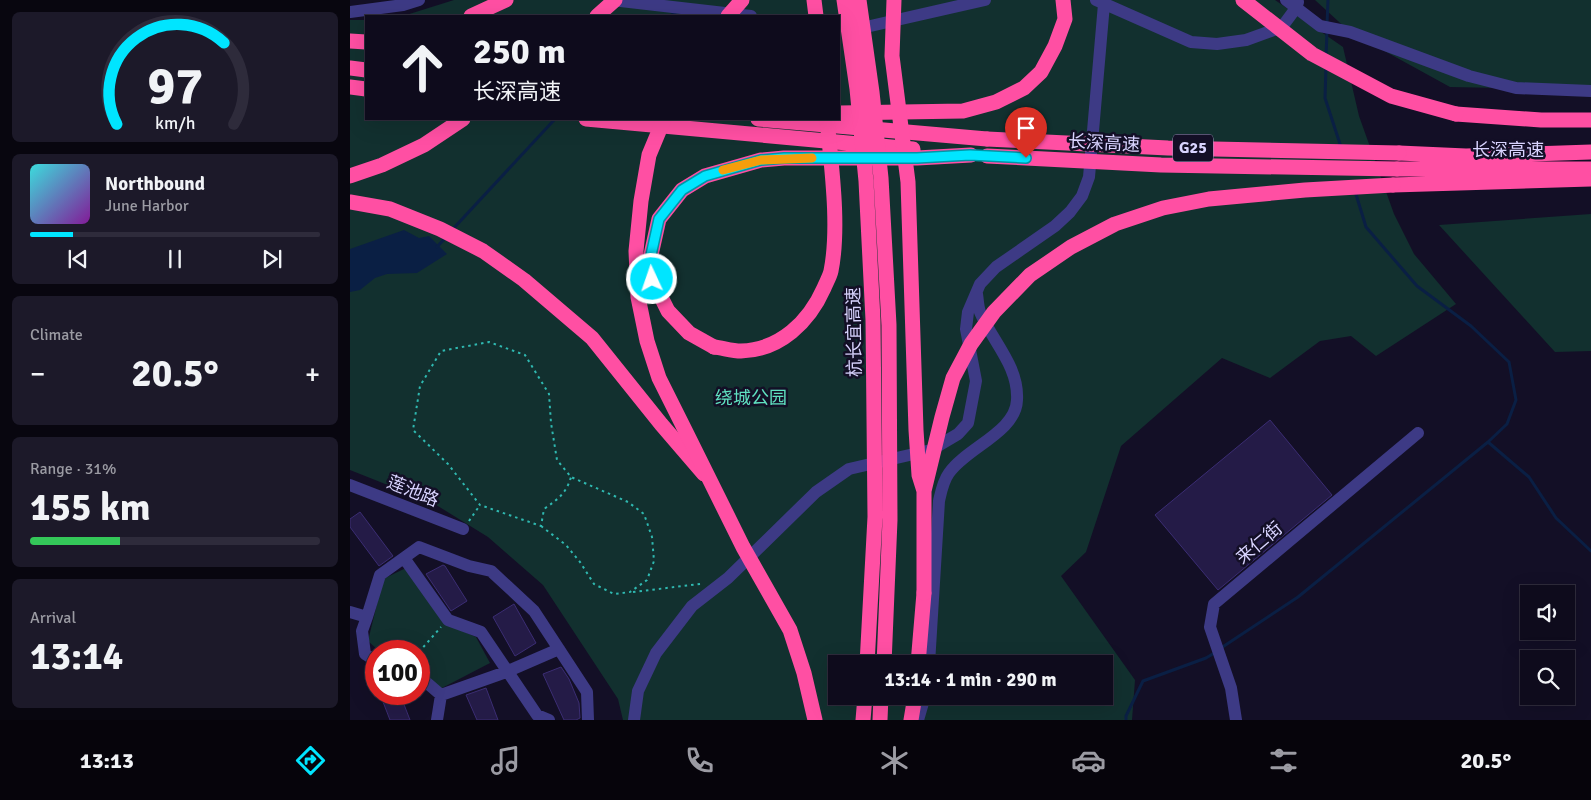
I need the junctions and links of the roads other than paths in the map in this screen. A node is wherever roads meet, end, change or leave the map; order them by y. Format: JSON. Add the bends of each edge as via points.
{"nodes":[{"id":1,"x":419,"y":0,"type":"edge"},
{"id":2,"x":506,"y":0,"type":"edge"},
{"id":3,"x":614,"y":0,"type":"edge"},
{"id":4,"x":742,"y":0,"type":"edge"},
{"id":5,"x":814,"y":0,"type":"edge"},
{"id":6,"x":844,"y":0,"type":"edge"},
{"id":7,"x":859,"y":0,"type":"edge"},
{"id":8,"x":894,"y":0,"type":"edge"},
{"id":9,"x":986,"y":0,"type":"edge"},
{"id":10,"x":1063,"y":0,"type":"edge"},
{"id":11,"x":1243,"y":0,"type":"edge"},
{"id":12,"x":1101,"y":2,"type":"edge"},
{"id":13,"x":1294,"y":3,"type":"edge"},
{"id":14,"x":350,"y":12,"type":"edge"},
{"id":15,"x":473,"y":15,"type":"edge"},
{"id":16,"x":598,"y":15,"type":"edge"},
{"id":17,"x":729,"y":15,"type":"edge"},
{"id":18,"x":742,"y":15,"type":"edge"},
{"id":19,"x":816,"y":15,"type":"edge"},
{"id":20,"x":840,"y":25,"type":"edge"},
{"id":21,"x":350,"y":41,"type":"edge"},
{"id":22,"x":365,"y":42,"type":"edge"},
{"id":23,"x":350,"y":68,"type":"edge"},
{"id":24,"x":365,"y":70,"type":"edge"},
{"id":25,"x":350,"y":87,"type":"edge"},
{"id":26,"x":365,"y":89,"type":"edge"},
{"id":27,"x":1591,"y":91,"type":"edge"},
{"id":28,"x":840,"y":113,"type":"edge"},
{"id":29,"x":461,"y":120,"type":"edge"},
{"id":30,"x":596,"y":120,"type":"edge"},
{"id":31,"x":664,"y":120,"type":"edge"},
{"id":32,"x":769,"y":120,"type":"edge"},
{"id":33,"x":827,"y":120,"type":"edge"},
{"id":34,"x":1591,"y":120,"type":"edge"},
{"id":35,"x":1591,"y":152,"type":"edge"},
{"id":36,"x":970,"y":155,"type":"junction"},
{"id":37,"x":831,"y":158,"type":"edge"},
{"id":38,"x":831,"y":158,"type":"edge"},
{"id":39,"x":831,"y":158,"type":"edge"},
{"id":40,"x":831,"y":158,"type":"edge"},
{"id":41,"x":1591,"y":169,"type":"edge"},
{"id":42,"x":350,"y":176,"type":"edge"},
{"id":43,"x":1591,"y":179,"type":"edge"},
{"id":44,"x":350,"y":202,"type":"edge"},
{"id":45,"x":977,"y":294,"type":"junction"},
{"id":46,"x":1418,"y":432,"type":"dead end"},
{"id":47,"x":350,"y":485,"type":"edge"},
{"id":48,"x":713,"y":485,"type":"junction"},
{"id":49,"x":924,"y":491,"type":"junction"},
{"id":50,"x":464,"y":530,"type":"road end"},
{"id":51,"x":404,"y":558,"type":"junction"},
{"id":52,"x":350,"y":612,"type":"edge"},
{"id":53,"x":366,"y":617,"type":"junction"},
{"id":54,"x":559,"y":649,"type":"junction"},
{"id":55,"x":365,"y":654,"type":"edge"},
{"id":56,"x":866,"y":655,"type":"edge"},
{"id":57,"x":884,"y":655,"type":"edge"},
{"id":58,"x":919,"y":655,"type":"edge"},
{"id":59,"x":930,"y":655,"type":"edge"},
{"id":60,"x":506,"y":672,"type":"junction"},
{"id":61,"x":430,"y":686,"type":"edge"},
{"id":62,"x":440,"y":695,"type":"junction"},
{"id":63,"x":864,"y":705,"type":"edge"},
{"id":64,"x":881,"y":705,"type":"edge"},
{"id":65,"x":914,"y":705,"type":"edge"},
{"id":66,"x":922,"y":705,"type":"edge"},
{"id":67,"x":436,"y":720,"type":"edge"},
{"id":68,"x":549,"y":720,"type":"edge"},
{"id":69,"x":588,"y":720,"type":"edge"},
{"id":70,"x":634,"y":720,"type":"edge"},
{"id":71,"x":814,"y":720,"type":"edge"},
{"id":72,"x":863,"y":720,"type":"edge"},
{"id":73,"x":880,"y":720,"type":"edge"},
{"id":74,"x":911,"y":720,"type":"edge"},
{"id":75,"x":918,"y":720,"type":"edge"},
{"id":76,"x":1236,"y":720,"type":"edge"}],
"edges":[{"from":1,"to":14,"type":"street"},
{"from":2,"to":15,"type":"highway"},
{"from":3,"to":16,"type":"highway","bridge":true},
{"from":3,"to":18,"type":"street"},
{"from":4,"to":17,"type":"highway","bridge":true},
{"from":5,"to":19,"type":"highway"},
{"from":6,"to":56,"type":"highway","name":"杭长宜高速","bridge":true,"via":[[866,182],[873,320],[874,517]]},
{"from":7,"to":57,"type":"highway","name":"杭长宜高速","bridge":true,"via":[[881,178],[888,325],[890,520]]},
{"from":8,"to":49,"type":"highway","bridge":true,"via":[[892,56],[908,182],[916,439],[919,475]]},
{"from":9,"to":20,"type":"street","via":[[866,27]]},
{"from":10,"to":28,"type":"highway","via":[[1065,19],[1056,46],[1041,72],[1024,88],[996,102],[963,111]]},
{"from":11,"to":34,"type":"highway","bridge":true,"via":[[1312,54],[1391,96],[1456,114]]},
{"from":12,"to":13,"type":"street","via":[[1191,42],[1217,44],[1246,40],[1282,27]]},
{"from":12,"to":45,"type":"street","via":[[1089,177],[1082,196],[1055,226],[996,267],[980,284]]},
{"from":13,"to":27,"type":"street","via":[[1320,26],[1341,30],[1469,76],[1516,88]]},
{"from":21,"to":22,"type":"highway"},
{"from":23,"to":24,"type":"highway"},
{"from":25,"to":26,"type":"highway"},
{"from":29,"to":42,"type":"highway","via":[[424,144],[382,165]]},
{"from":30,"to":36,"type":"highway","name":"长深高速","number":"G25"},
{"from":31,"to":48,"type":"highway","bridge":true,"via":[[650,155],[641,201],[636,251],[638,297],[659,378]]},
{"from":32,"to":35,"type":"highway","name":"长深高速","number":"G25","bridge":true,"via":[[987,139],[1168,148],[1466,156]]},
{"from":33,"to":37,"type":"highway","bridge":true},
{"from":36,"to":40,"type":"highway","bridge":true},
{"from":36,"to":41,"type":"highway","name":"长深高速","number":"G25","bridge":true,"via":[[1161,165]]},
{"from":38,"to":39,"type":"highway","bridge":true,"via":[[834,191],[831,272],[807,318],[780,340],[765,347],[740,351],[714,346],[689,333],[668,311],[652,279],[651,255],[659,219],[682,190],[705,176],[761,160]]},
{"from":43,"to":49,"type":"highway","bridge":true,"via":[[1393,185],[1219,198],[1162,208],[1115,224],[1030,275],[994,312],[971,344],[953,378]]},
{"from":44,"to":48,"type":"highway","bridge":true,"via":[[390,209],[440,229],[483,251],[524,280],[592,338]]},
{"from":45,"to":59,"type":"street","via":[[980,312],[1015,381],[1018,400],[1014,415],[1005,426],[958,462],[942,486]]},
{"from":45,"to":70,"type":"street","via":[[968,312],[966,329],[976,381],[968,423],[958,434],[931,450],[849,469],[816,492],[728,578],[692,606],[656,654],[638,691]]},
{"from":46,"to":76,"type":"street","name":"来仁街","via":[[1214,604],[1210,628],[1231,688]]},
{"from":47,"to":50,"type":"street","name":"莲池路"},
{"from":48,"to":71,"type":"highway","bridge":true,"via":[[743,547],[790,630]]},
{"from":49,"to":58,"type":"highway","bridge":true,"via":[[924,593]]},
{"from":51,"to":53,"type":"street","via":[[380,575]]},
{"from":51,"to":54,"type":"street","via":[[419,547],[491,571],[534,611]]},
{"from":51,"to":60,"type":"street","via":[[448,620],[481,632]]},
{"from":52,"to":53,"type":"street"},
{"from":53,"to":55,"type":"street","via":[[362,631]]},
{"from":54,"to":60,"type":"street"},
{"from":54,"to":69,"type":"street","via":[[587,692]]},
{"from":60,"to":62,"type":"street"},
{"from":60,"to":68,"type":"street","via":[[537,715]]},
{"from":61,"to":62,"type":"street"},
{"from":62,"to":67,"type":"street"},
{"from":63,"to":72,"type":"highway"},
{"from":64,"to":73,"type":"highway"},
{"from":65,"to":74,"type":"highway"},
{"from":66,"to":75,"type":"street"}]}
